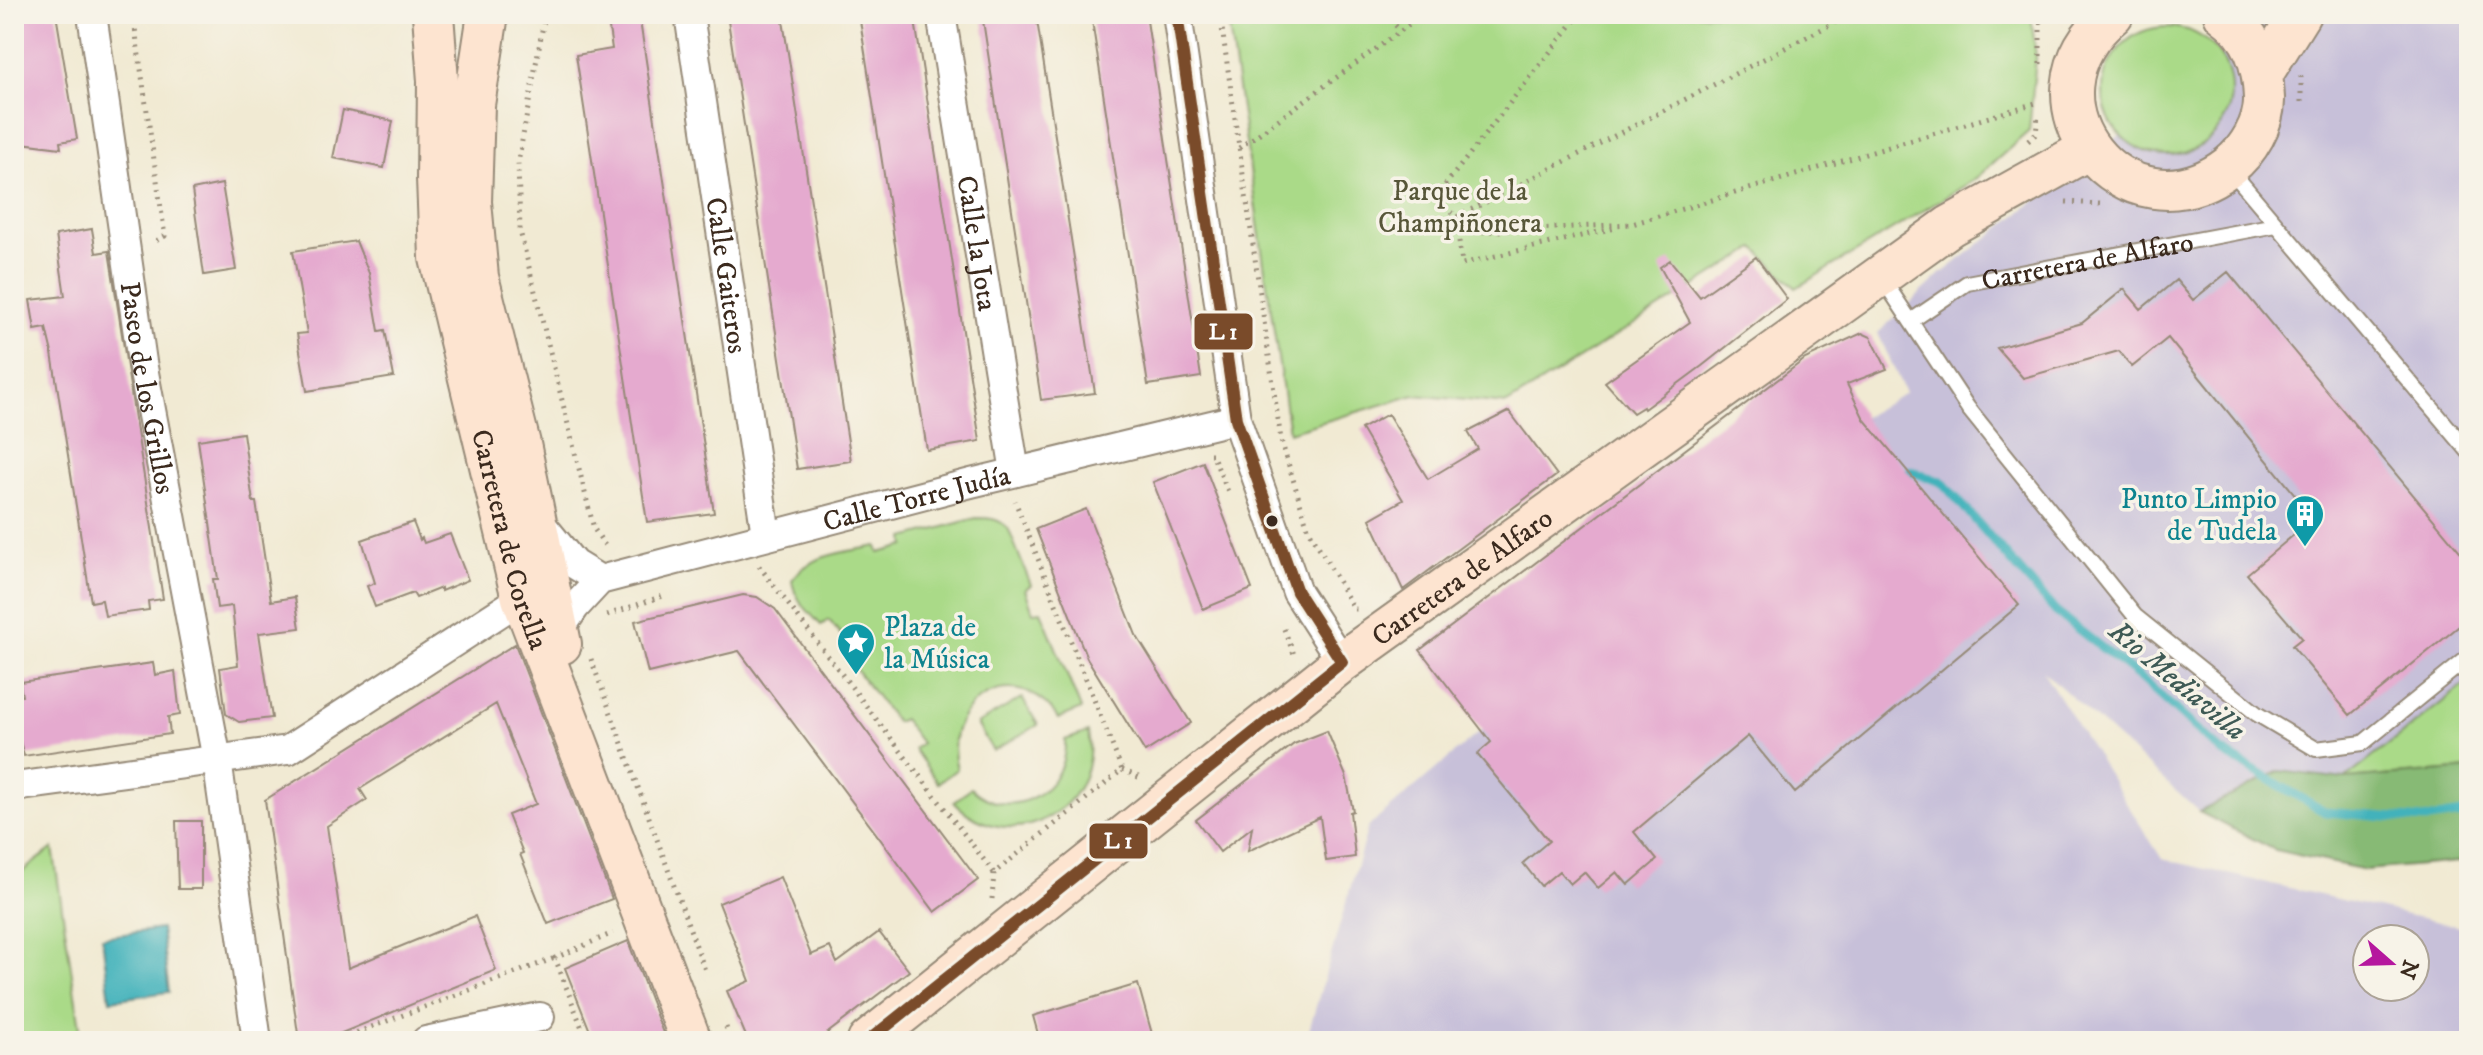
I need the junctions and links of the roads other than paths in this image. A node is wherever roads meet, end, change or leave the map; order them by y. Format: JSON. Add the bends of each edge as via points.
{"nodes":[{"id":1,"x":92,"y":14,"type":"edge"},
{"id":2,"x":433,"y":14,"type":"edge"},
{"id":3,"x":488,"y":14,"type":"edge"},
{"id":4,"x":689,"y":14,"type":"edge"},
{"id":5,"x":941,"y":14,"type":"edge"},
{"id":6,"x":1177,"y":14,"type":"edge"},
{"id":7,"x":2224,"y":14,"type":"edge"},
{"id":8,"x":2300,"y":14,"type":"edge"},
{"id":9,"x":2098,"y":19,"type":"edge"},
{"id":10,"x":2263,"y":73,"type":"junction"},
{"id":11,"x":2089,"y":149,"type":"junction"},
{"id":12,"x":2228,"y":167,"type":"junction"},
{"id":13,"x":2276,"y":225,"type":"junction"},
{"id":14,"x":1880,"y":275,"type":"junction"},
{"id":15,"x":1911,"y":321,"type":"junction"},
{"id":16,"x":1236,"y":419,"type":"junction"},
{"id":17,"x":2469,"y":452,"type":"edge"},
{"id":18,"x":1015,"y":472,"type":"junction"},
{"id":19,"x":534,"y":515,"type":"junction"},
{"id":20,"x":766,"y":535,"type":"junction"},
{"id":21,"x":600,"y":580,"type":"junction"},
{"id":22,"x":522,"y":598,"type":"junction"},
{"id":23,"x":558,"y":632,"type":"junction"},
{"id":24,"x":2469,"y":657,"type":"edge"},
{"id":25,"x":1342,"y":662,"type":"junction"},
{"id":26,"x":217,"y":760,"type":"junction"},
{"id":27,"x":14,"y":787,"type":"edge"},
{"id":28,"x":540,"y":1017,"type":"dead end"},
{"id":29,"x":715,"y":1027,"type":"edge"},
{"id":30,"x":257,"y":1041,"type":"edge"},
{"id":31,"x":426,"y":1041,"type":"edge"},
{"id":32,"x":691,"y":1041,"type":"edge"},
{"id":33,"x":868,"y":1041,"type":"edge"}],
"edges":[{"from":1,"to":26,"type":"street","name":"Paseo de los Grillos","via":[[142,362]]},
{"from":2,"to":22,"type":"street","name":"Carretera de Corella","via":[[440,258]]},
{"from":3,"to":19,"type":"street","name":"Carretera de Corella","via":[[474,105],[471,202],[478,277]]},
{"from":4,"to":20,"type":"street","name":"Calle Gaiteros"},
{"from":5,"to":18,"type":"street","name":"Calle la Jota"},
{"from":6,"to":16,"type":"street"},
{"from":7,"to":10,"type":"street","via":[[2253,44]]},
{"from":8,"to":10,"type":"street"},
{"from":9,"to":11,"type":"street","via":[[2077,59],[2071,94],[2076,123]]},
{"from":10,"to":12,"type":"street","via":[[2265,104],[2256,133]]},
{"from":11,"to":12,"type":"street","via":[[2114,173],[2145,187],[2180,189],[2212,179]]},
{"from":11,"to":14,"type":"street","name":"Carretera de Alfaro","via":[[1950,226]]},
{"from":12,"to":13,"type":"lane"},
{"from":13,"to":15,"type":"lane","name":"Carretera de Alfaro","via":[[1967,283]]},
{"from":13,"to":17,"type":"lane"},
{"from":14,"to":15,"type":"lane"},
{"from":14,"to":25,"type":"street","name":"Carretera de Alfaro"},
{"from":15,"to":24,"type":"lane","via":[[1968,408],[2135,616],[2257,714],[2316,749],[2363,743]]},
{"from":16,"to":18,"type":"street","name":"Calle Torre Judía"},
{"from":16,"to":25,"type":"street","via":[[1297,592]]},
{"from":18,"to":20,"type":"street","name":"Calle Torre Judía"},
{"from":19,"to":21,"type":"street","via":[[574,564]]},
{"from":19,"to":23,"type":"street","name":"Carretera de Corella"},
{"from":20,"to":21,"type":"street","name":"Calle Torre Judía"},
{"from":21,"to":23,"type":"street"},
{"from":22,"to":26,"type":"street","via":[[288,750]]},
{"from":22,"to":32,"type":"street","name":"Carretera de Corella"},
{"from":23,"to":29,"type":"street","name":"Carretera de Corella","via":[[689,995]]},
{"from":25,"to":33,"type":"street","name":"Carretera de Alfaro"},
{"from":26,"to":27,"type":"street"},
{"from":26,"to":30,"type":"street","name":"Paseo de los Grillos"},
{"from":28,"to":31,"type":"street"}]}
